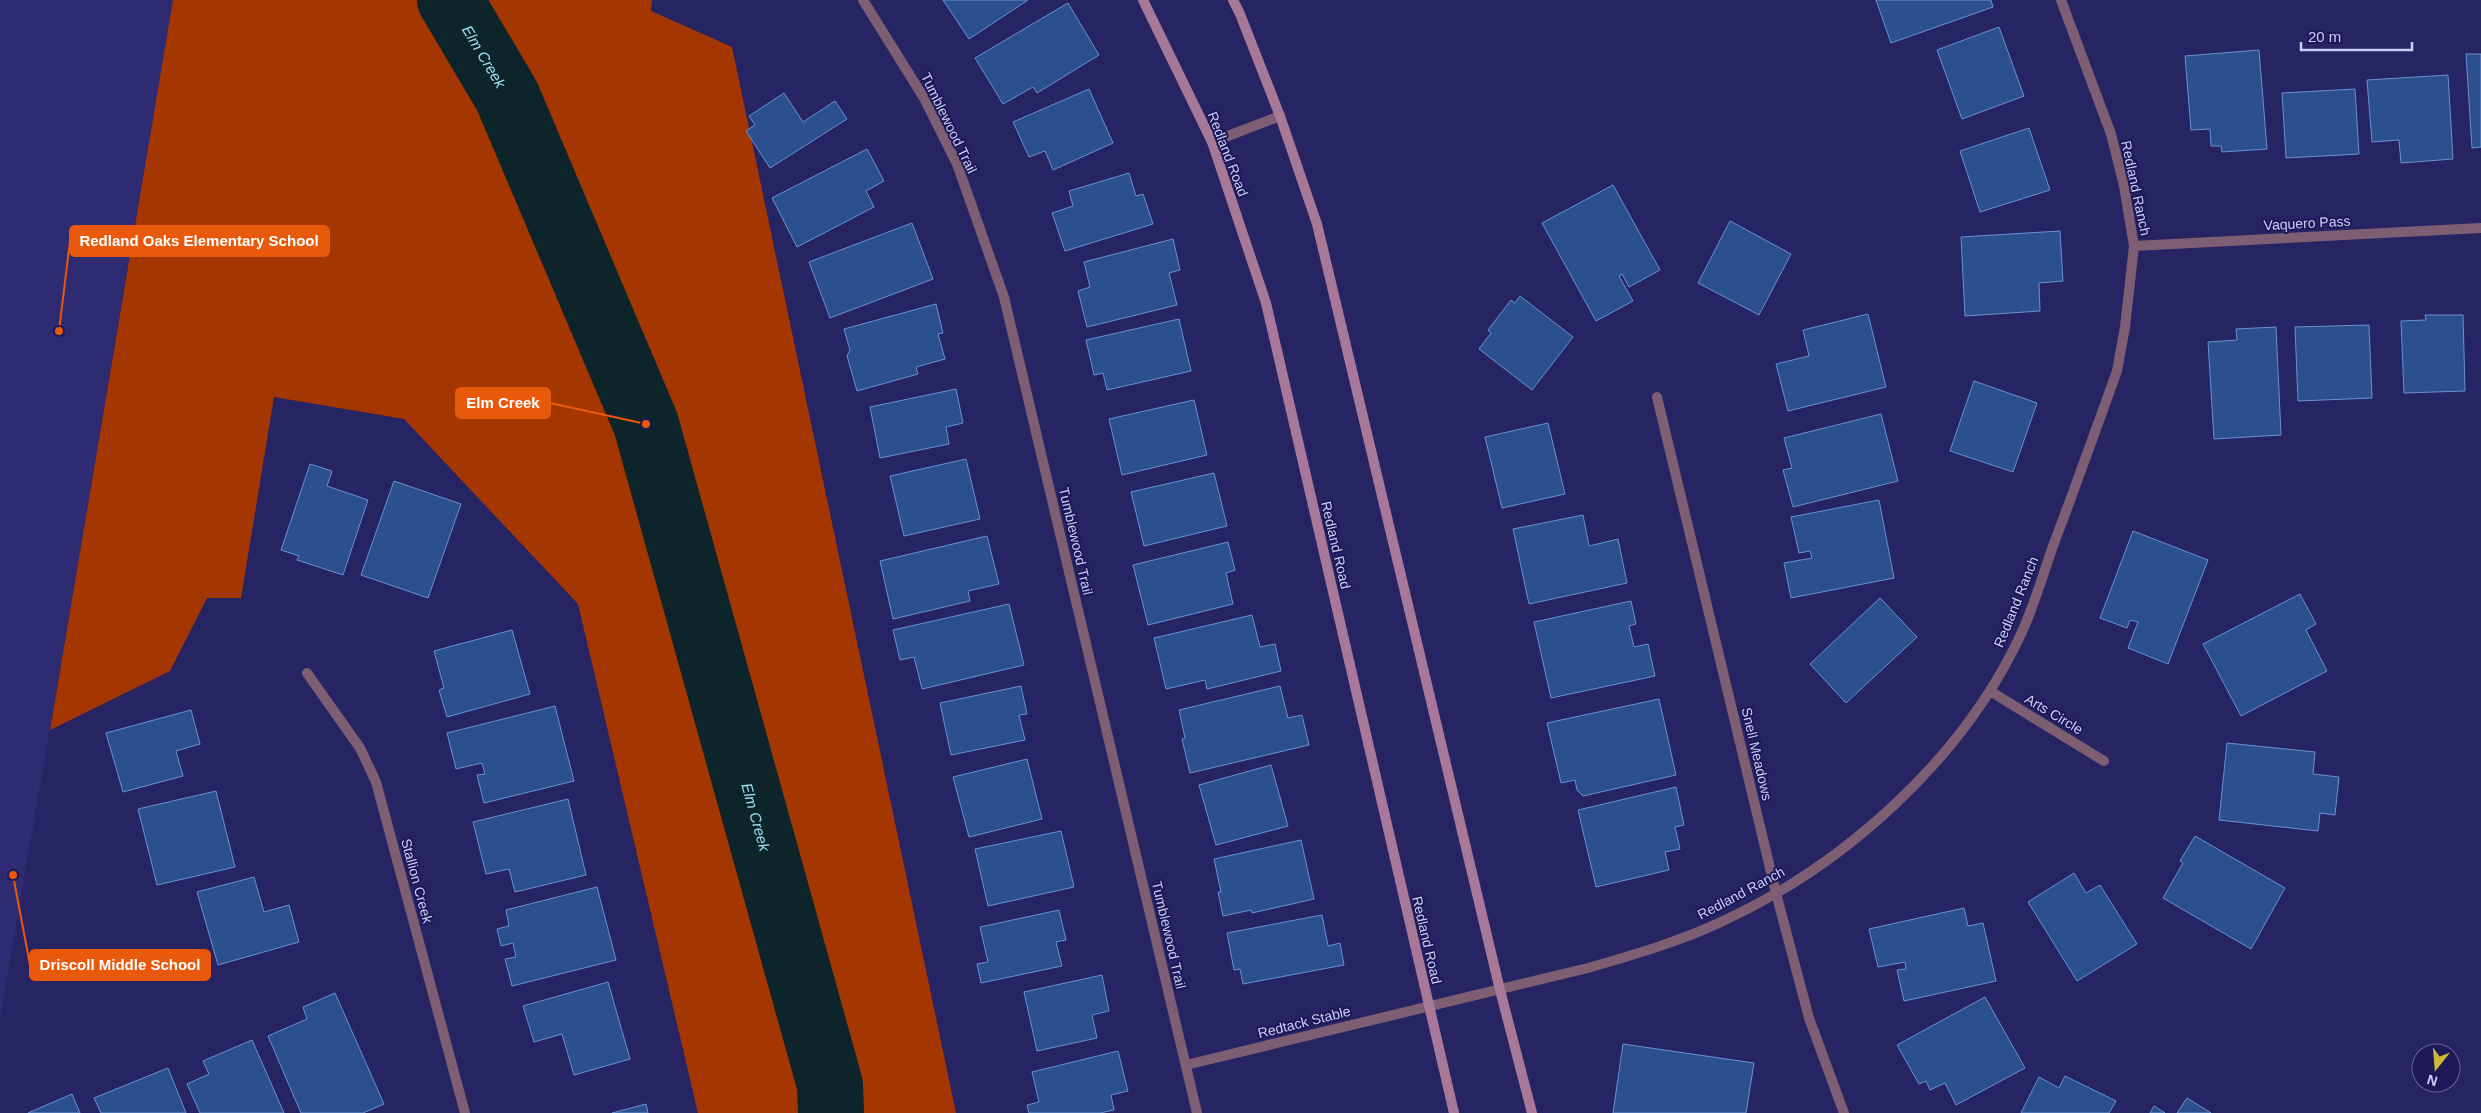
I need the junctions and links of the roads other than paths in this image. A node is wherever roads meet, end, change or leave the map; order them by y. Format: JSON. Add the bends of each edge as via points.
{"nodes":[{"id":1,"x":862,"y":0,"type":"edge"},
{"id":2,"x":1143,"y":0,"type":"edge"},
{"id":3,"x":1233,"y":0,"type":"edge"},
{"id":4,"x":2061,"y":0,"type":"edge"},
{"id":5,"x":1280,"y":116,"type":"junction"},
{"id":6,"x":1212,"y":142,"type":"junction"},
{"id":7,"x":2481,"y":228,"type":"edge"},
{"id":8,"x":2134,"y":246,"type":"junction"},
{"id":9,"x":1657,"y":397,"type":"dead end"},
{"id":10,"x":307,"y":673,"type":"dead end"},
{"id":11,"x":1990,"y":691,"type":"junction"},
{"id":12,"x":2104,"y":761,"type":"dead end"},
{"id":13,"x":1776,"y":893,"type":"junction"},
{"id":14,"x":1500,"y":990,"type":"junction"},
{"id":15,"x":1429,"y":1007,"type":"junction"},
{"id":16,"x":1186,"y":1065,"type":"junction"},
{"id":17,"x":465,"y":1113,"type":"edge"},
{"id":18,"x":1197,"y":1113,"type":"edge"},
{"id":19,"x":1454,"y":1113,"type":"edge"},
{"id":20,"x":1532,"y":1113,"type":"edge"},
{"id":21,"x":1844,"y":1113,"type":"edge"}],
"edges":[{"from":1,"to":16,"type":"street","name":"Tumblewood Trail","via":[[924,98],[957,164],[1004,297]]},
{"from":2,"to":6,"type":"main road","name":"Redland Road"},
{"from":3,"to":5,"type":"main road"},
{"from":4,"to":8,"type":"street","name":"Redland Ranch","via":[[2110,134],[2124,186]]},
{"from":5,"to":6,"type":"street"},
{"from":5,"to":14,"type":"main road","via":[[1317,224]]},
{"from":6,"to":15,"type":"main road","name":"Redland Road","via":[[1266,303]]},
{"from":7,"to":8,"type":"street","name":"Vaquero Pass"},
{"from":8,"to":11,"type":"street","name":"Redland Ranch","via":[[2117,370],[2021,633]]},
{"from":9,"to":13,"type":"street","name":"Snell Meadows"},
{"from":10,"to":17,"type":"street","name":"Stallion Creek","via":[[360,748],[376,782]]},
{"from":11,"to":12,"type":"street","name":"Arts Circle"},
{"from":11,"to":13,"type":"street","name":"Redland Ranch","via":[[1945,752],[1899,800],[1849,844]]},
{"from":13,"to":14,"type":"street","name":"Redland Ranch","via":[[1721,922],[1652,949]]},
{"from":13,"to":21,"type":"street","name":"Snell Meadows","via":[[1809,1018]]},
{"from":14,"to":15,"type":"street","name":"Redland Ranch"},
{"from":14,"to":20,"type":"main road"},
{"from":15,"to":16,"type":"street","name":"Redtack Stable"},
{"from":15,"to":19,"type":"main road","name":"Redland Road"},
{"from":16,"to":18,"type":"street","name":"Tumblewood Trail"}]}
